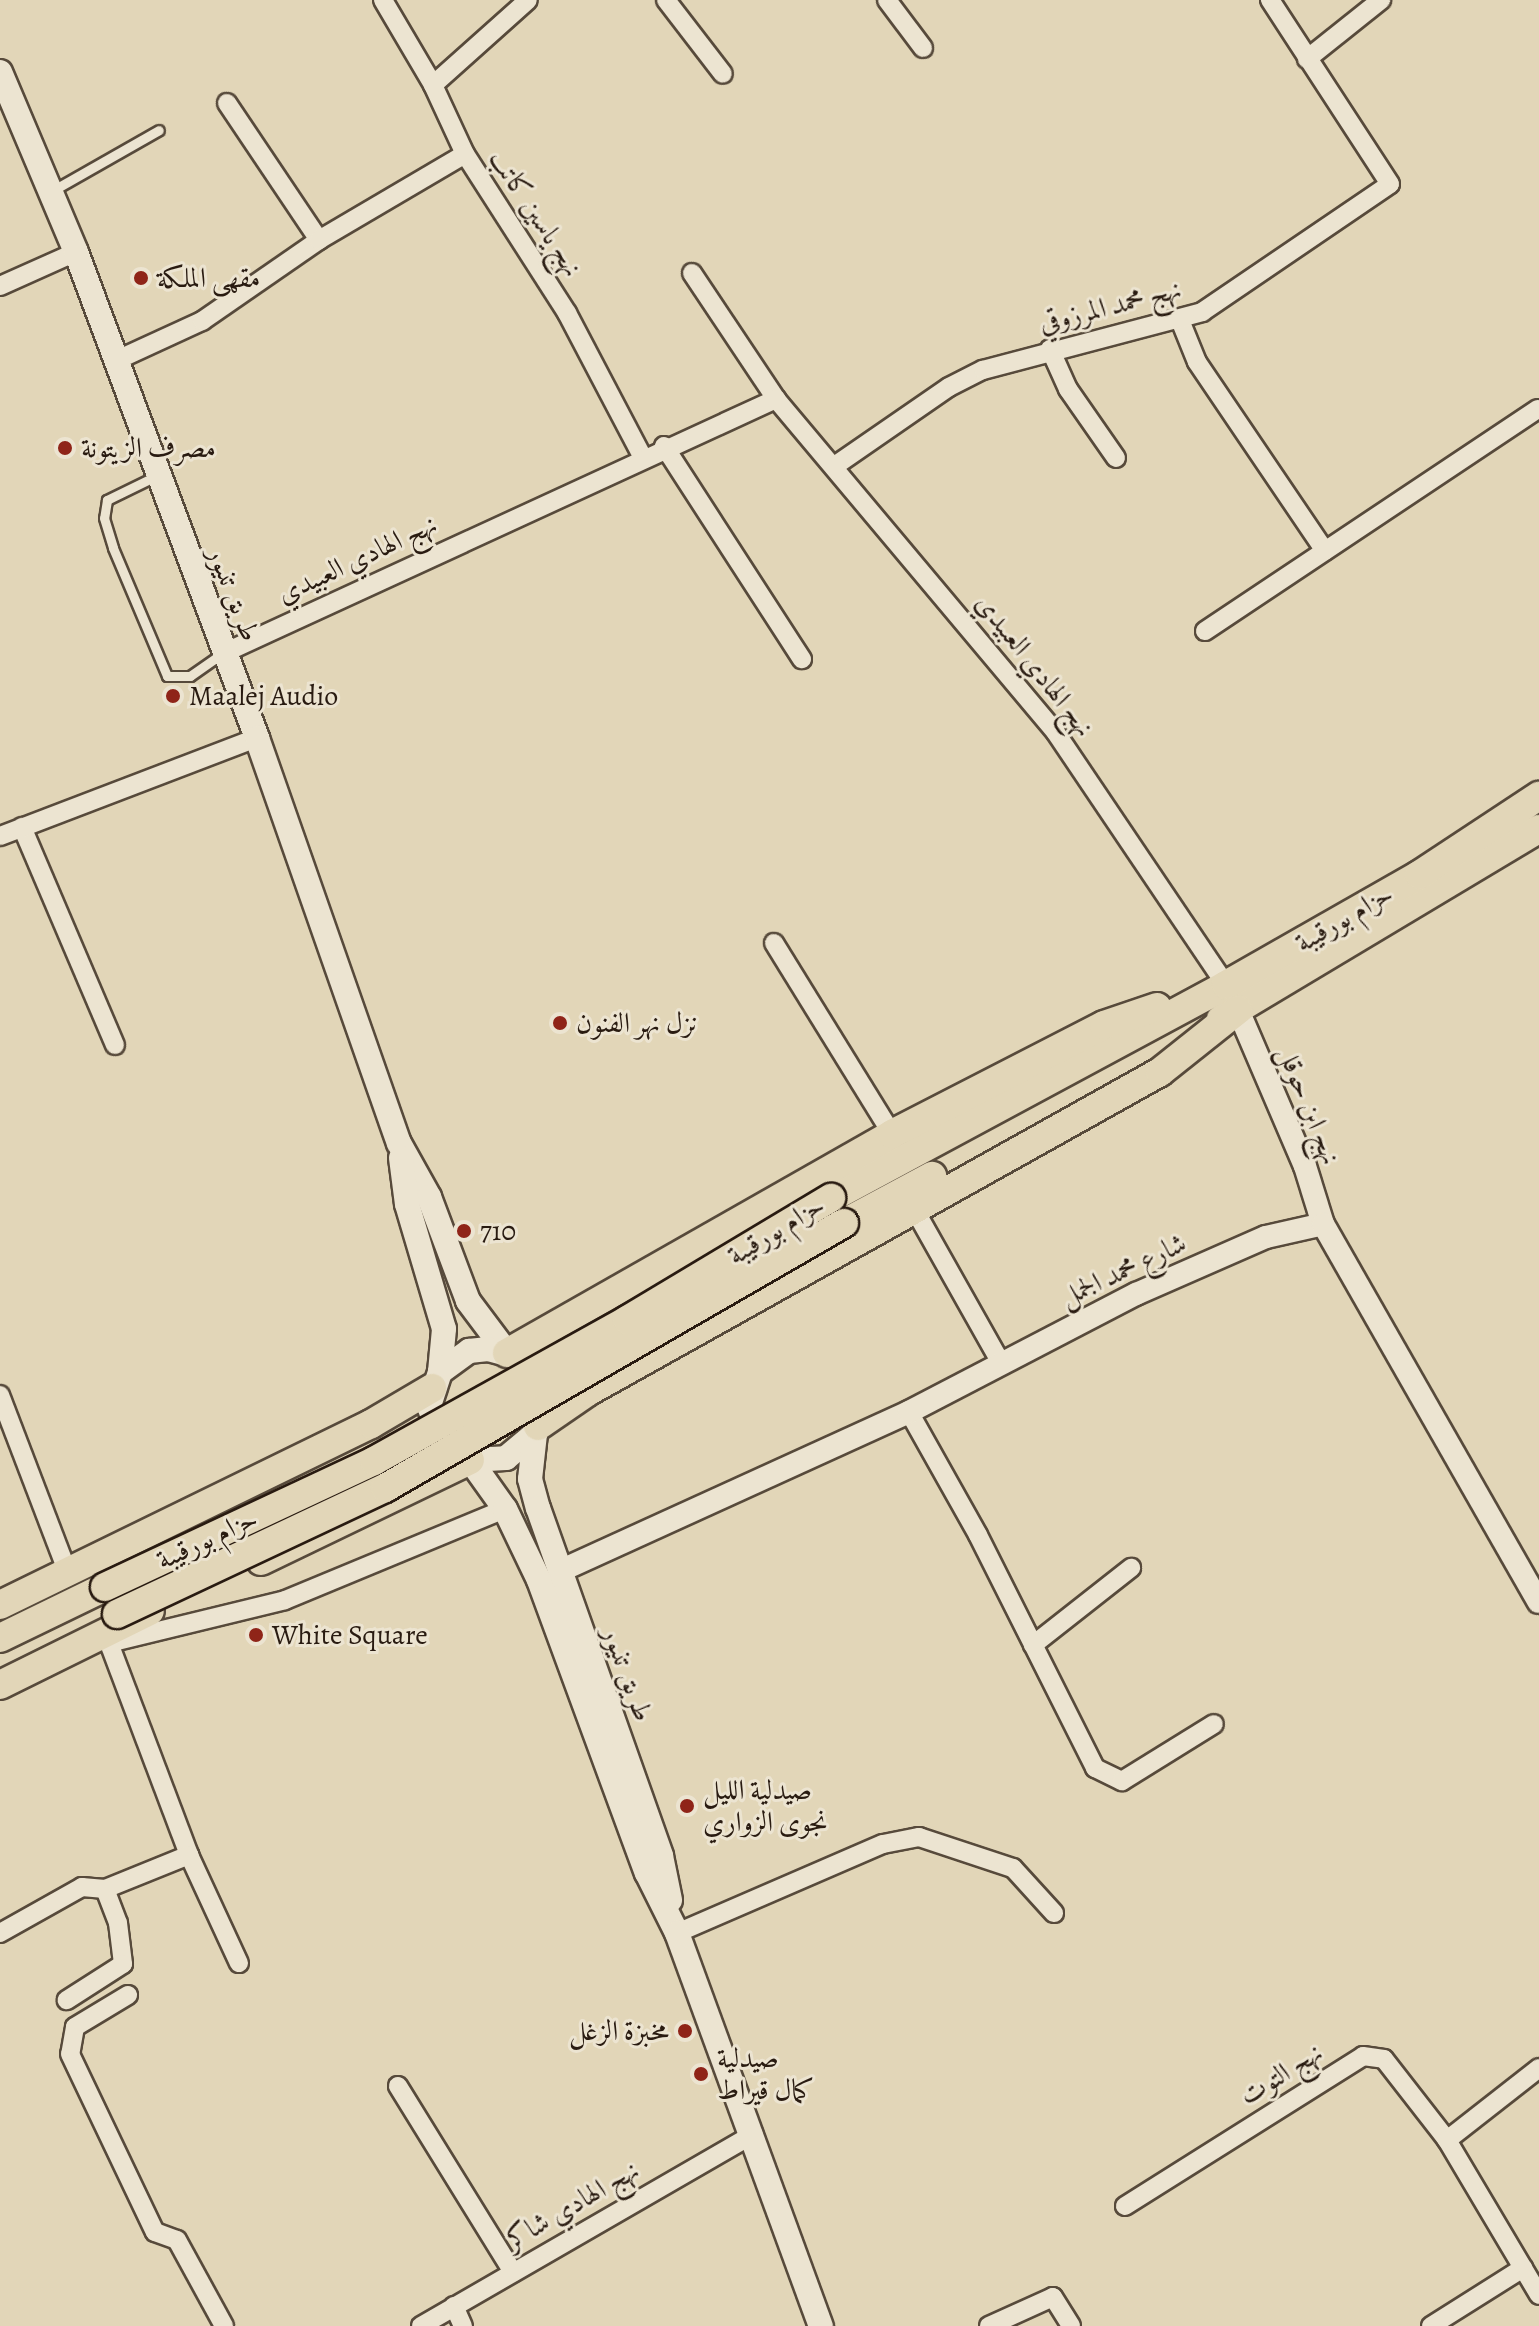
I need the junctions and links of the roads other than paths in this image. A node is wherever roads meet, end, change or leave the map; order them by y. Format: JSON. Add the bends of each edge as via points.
{"nodes":[{"id":1,"x":383,"y":0,"type":"edge"},
{"id":2,"x":528,"y":0,"type":"edge"},
{"id":3,"x":666,"y":0,"type":"edge"},
{"id":4,"x":887,"y":0,"type":"edge"},
{"id":5,"x":1270,"y":0,"type":"edge"},
{"id":6,"x":1381,"y":0,"type":"edge"},
{"id":7,"x":923,"y":48,"type":"dead end"},
{"id":8,"x":1307,"y":59,"type":"junction"},
{"id":9,"x":0,"y":72,"type":"edge"},
{"id":10,"x":723,"y":74,"type":"dead end"},
{"id":11,"x":433,"y":85,"type":"junction"},
{"id":12,"x":227,"y":103,"type":"dead end"},
{"id":13,"x":159,"y":130,"type":"dead end"},
{"id":14,"x":465,"y":154,"type":"junction"},
{"id":15,"x":50,"y":192,"type":"junction"},
{"id":16,"x":319,"y":240,"type":"junction"},
{"id":17,"x":76,"y":252,"type":"junction"},
{"id":18,"x":692,"y":273,"type":"dead end"},
{"id":19,"x":0,"y":286,"type":"edge"},
{"id":20,"x":1180,"y":320,"type":"junction"},
{"id":21,"x":1050,"y":349,"type":"junction"},
{"id":22,"x":115,"y":361,"type":"junction"},
{"id":23,"x":776,"y":399,"type":"junction"},
{"id":24,"x":1538,"y":409,"type":"edge"},
{"id":25,"x":664,"y":446,"type":"junction"},
{"id":26,"x":642,"y":456,"type":"junction"},
{"id":27,"x":1116,"y":458,"type":"dead end"},
{"id":28,"x":836,"y":465,"type":"junction"},
{"id":29,"x":158,"y":475,"type":"junction"},
{"id":30,"x":1325,"y":551,"type":"junction"},
{"id":31,"x":1205,"y":631,"type":"dead end"},
{"id":32,"x":224,"y":653,"type":"junction"},
{"id":33,"x":802,"y":659,"type":"dead end"},
{"id":34,"x":257,"y":738,"type":"junction"},
{"id":35,"x":1539,"y":796,"type":"edge"},
{"id":36,"x":22,"y":827,"type":"junction"},
{"id":37,"x":1539,"y":829,"type":"edge"},
{"id":38,"x":0,"y":836,"type":"edge"},
{"id":39,"x":774,"y":943,"type":"dead end"},
{"id":40,"x":1232,"y":997,"type":"junction"},
{"id":41,"x":115,"y":1045,"type":"dead end"},
{"id":42,"x":892,"y":1134,"type":"junction"},
{"id":43,"x":399,"y":1143,"type":"junction"},
{"id":44,"x":921,"y":1221,"type":"dead end"},
{"id":45,"x":1323,"y":1224,"type":"junction"},
{"id":46,"x":507,"y":1353,"type":"junction"},
{"id":47,"x":1001,"y":1363,"type":"junction"},
{"id":48,"x":436,"y":1380,"type":"junction"},
{"id":49,"x":0,"y":1395,"type":"edge"},
{"id":50,"x":909,"y":1412,"type":"junction"},
{"id":51,"x":537,"y":1430,"type":"junction"},
{"id":52,"x":470,"y":1460,"type":"junction"},
{"id":53,"x":505,"y":1509,"type":"junction"},
{"id":54,"x":1131,"y":1568,"type":"dead end"},
{"id":55,"x":67,"y":1570,"type":"junction"},
{"id":56,"x":560,"y":1571,"type":"junction"},
{"id":57,"x":1539,"y":1602,"type":"edge"},
{"id":58,"x":0,"y":1605,"type":"edge"},
{"id":59,"x":111,"y":1629,"type":"junction"},
{"id":60,"x":0,"y":1638,"type":"edge"},
{"id":61,"x":1033,"y":1645,"type":"junction"},
{"id":62,"x":0,"y":1669,"type":"edge"},
{"id":63,"x":0,"y":1685,"type":"edge"},
{"id":64,"x":1214,"y":1724,"type":"dead end"},
{"id":65,"x":189,"y":1855,"type":"junction"},
{"id":66,"x":105,"y":1889,"type":"junction"},
{"id":67,"x":1054,"y":1913,"type":"dead end"},
{"id":68,"x":0,"y":1933,"type":"edge"},
{"id":69,"x":677,"y":1933,"type":"junction"},
{"id":70,"x":239,"y":1963,"type":"dead end"},
{"id":71,"x":128,"y":1995,"type":"dead end"},
{"id":72,"x":67,"y":2000,"type":"dead end"},
{"id":73,"x":1539,"y":2068,"type":"edge"},
{"id":74,"x":398,"y":2086,"type":"dead end"},
{"id":75,"x":753,"y":2134,"type":"junction"},
{"id":76,"x":1447,"y":2140,"type":"junction"},
{"id":77,"x":1125,"y":2206,"type":"dead end"},
{"id":78,"x":1523,"y":2268,"type":"junction"},
{"id":79,"x":513,"y":2272,"type":"junction"},
{"id":80,"x":1539,"y":2295,"type":"edge"},
{"id":81,"x":454,"y":2306,"type":"junction"},
{"id":82,"x":224,"y":2326,"type":"edge"},
{"id":83,"x":421,"y":2326,"type":"edge"},
{"id":84,"x":463,"y":2326,"type":"edge"},
{"id":85,"x":821,"y":2326,"type":"edge"},
{"id":86,"x":989,"y":2326,"type":"edge"},
{"id":87,"x":1071,"y":2326,"type":"edge"},
{"id":88,"x":1431,"y":2326,"type":"edge"}],
"edges":[{"from":1,"to":11,"type":"street","name":"نهج ياسين كاتب"},
{"from":2,"to":11,"type":"street"},
{"from":3,"to":10,"type":"street"},
{"from":4,"to":7,"type":"street"},
{"from":5,"to":8,"type":"street"},
{"from":6,"to":8,"type":"street"},
{"from":8,"to":20,"type":"street","name":"نهج محمد المرزوقي","via":[[1390,184],[1222,302]]},
{"from":9,"to":15,"type":"main road","name":"طريق تنيور"},
{"from":11,"to":14,"type":"street","name":"نهج ياسين كاتب"},
{"from":12,"to":16,"type":"street"},
{"from":13,"to":15,"type":"lane"},
{"from":14,"to":16,"type":"street"},
{"from":14,"to":26,"type":"street","name":"نهج ياسين كاتب","via":[[567,313]]},
{"from":15,"to":17,"type":"main road","name":"طريق تنيور"},
{"from":16,"to":22,"type":"street","via":[[202,321]]},
{"from":17,"to":19,"type":"street"},
{"from":17,"to":22,"type":"main road","name":"طريق تنيور"},
{"from":18,"to":23,"type":"street","name":"نهج الهادي العبيدي"},
{"from":20,"to":21,"type":"street","name":"نهج محمد المرزوقي"},
{"from":20,"to":30,"type":"street","via":[[1197,362]]},
{"from":21,"to":27,"type":"street","via":[[1068,389]]},
{"from":21,"to":28,"type":"street","name":"نهج محمد المرزوقي","via":[[949,387]]},
{"from":22,"to":29,"type":"main road","name":"طريق تنيور"},
{"from":23,"to":25,"type":"street","name":"نهج الهادي العبيدي"},
{"from":23,"to":28,"type":"street","name":"نهج الهادي العبيدي"},
{"from":24,"to":30,"type":"street"},
{"from":25,"to":26,"type":"street","name":"نهج الهادي العبيدي"},
{"from":25,"to":33,"type":"street"},
{"from":26,"to":32,"type":"street","name":"نهج الهادي العبيدي"},
{"from":28,"to":40,"type":"street","name":"نهج الهادي العبيدي","via":[[1056,733]]},
{"from":29,"to":32,"type":"main road","name":"طريق تنيور"},
{"from":29,"to":32,"type":"lane","via":[[107,500],[104,518],[113,548],[167,676],[190,676]]},
{"from":30,"to":31,"type":"street"},
{"from":32,"to":34,"type":"main road","name":"طريق تنيور"},
{"from":34,"to":36,"type":"street"},
{"from":34,"to":43,"type":"main road","name":"طريق تنيور"},
{"from":35,"to":40,"type":"highway","name":"حزام بورقيبة"},
{"from":36,"to":38,"type":"street"},
{"from":36,"to":41,"type":"street"},
{"from":37,"to":40,"type":"highway","name":"حزام بورقيبة"},
{"from":39,"to":42,"type":"street"},
{"from":40,"to":42,"type":"highway","via":[[1104,1025]]},
{"from":40,"to":45,"type":"street","name":"نهج ابن حوقل","via":[[1305,1166]]},
{"from":40,"to":51,"type":"highway","via":[[1160,1072],[589,1391]]},
{"from":40,"to":59,"type":"highway","name":"حزام بورقيبة","bridge":true,"via":[[385,1488]]},
{"from":40,"to":60,"type":"highway","name":"حزام بورقيبة","bridge":true,"via":[[831,1198],[374,1461]]},
{"from":42,"to":46,"type":"highway"},
{"from":43,"to":46,"type":"main road","name":"طريق تنيور","via":[[429,1197],[468,1301]]},
{"from":43,"to":48,"type":"main road","name":"طريق تنيور","via":[[407,1204],[444,1329]]},
{"from":44,"to":47,"type":"street"},
{"from":45,"to":47,"type":"street","name":"شارع محمد الجمل","via":[[1266,1237]]},
{"from":45,"to":57,"type":"street"},
{"from":46,"to":48,"type":"main road","via":[[469,1351]]},
{"from":46,"to":51,"type":"main road","via":[[536,1378],[542,1396]]},
{"from":47,"to":50,"type":"street","name":"شارع محمد الجمل"},
{"from":48,"to":52,"type":"main road","via":[[432,1424],[454,1452]]},
{"from":48,"to":55,"type":"highway","via":[[371,1424]]},
{"from":49,"to":55,"type":"street"},
{"from":50,"to":56,"type":"street","name":"شارع محمد الجمل"},
{"from":50,"to":61,"type":"street"},
{"from":51,"to":52,"type":"main road","via":[[506,1458]]},
{"from":51,"to":56,"type":"main road","name":"طريق تنيور","via":[[530,1479]]},
{"from":52,"to":53,"type":"main road","name":"طريق تنيور"},
{"from":52,"to":59,"type":"highway","via":[[394,1501]]},
{"from":53,"to":59,"type":"street","via":[[285,1600]]},
{"from":53,"to":69,"type":"main road","name":"طريق تنيور","via":[[539,1580],[647,1873]]},
{"from":54,"to":61,"type":"street"},
{"from":55,"to":58,"type":"highway"},
{"from":56,"to":69,"type":"main road","name":"طريق تنيور","via":[[661,1856]]},
{"from":59,"to":62,"type":"highway","name":"حزام بورقيبة"},
{"from":59,"to":63,"type":"highway"},
{"from":59,"to":65,"type":"street"},
{"from":61,"to":64,"type":"street","via":[[1095,1768],[1122,1781]]},
{"from":65,"to":66,"type":"street"},
{"from":65,"to":70,"type":"street"},
{"from":66,"to":68,"type":"street","via":[[82,1887]]},
{"from":66,"to":72,"type":"street","via":[[118,1923],[123,1964]]},
{"from":67,"to":69,"type":"street","via":[[1013,1868],[919,1837],[883,1844]]},
{"from":69,"to":75,"type":"main road","name":"طريق تنيور"},
{"from":71,"to":82,"type":"street","via":[[75,2027],[70,2054],[155,2232],[177,2240]]},
{"from":73,"to":76,"type":"street"},
{"from":74,"to":79,"type":"street"},
{"from":75,"to":79,"type":"street","name":"نهج الهادي شاكر"},
{"from":75,"to":85,"type":"main road","name":"طريق تنيور"},
{"from":76,"to":77,"type":"street","name":"نهج التوت","via":[[1384,2059],[1363,2056]]},
{"from":76,"to":78,"type":"street","name":"نهج التوت"},
{"from":78,"to":80,"type":"street","name":"نهج التوت"},
{"from":78,"to":88,"type":"street"},
{"from":79,"to":81,"type":"street","name":"نهج الهادي شاكر"},
{"from":81,"to":83,"type":"street","name":"نهج الهادي شاكر"},
{"from":81,"to":84,"type":"street"},
{"from":86,"to":87,"type":"street","via":[[1053,2297]]}]}
